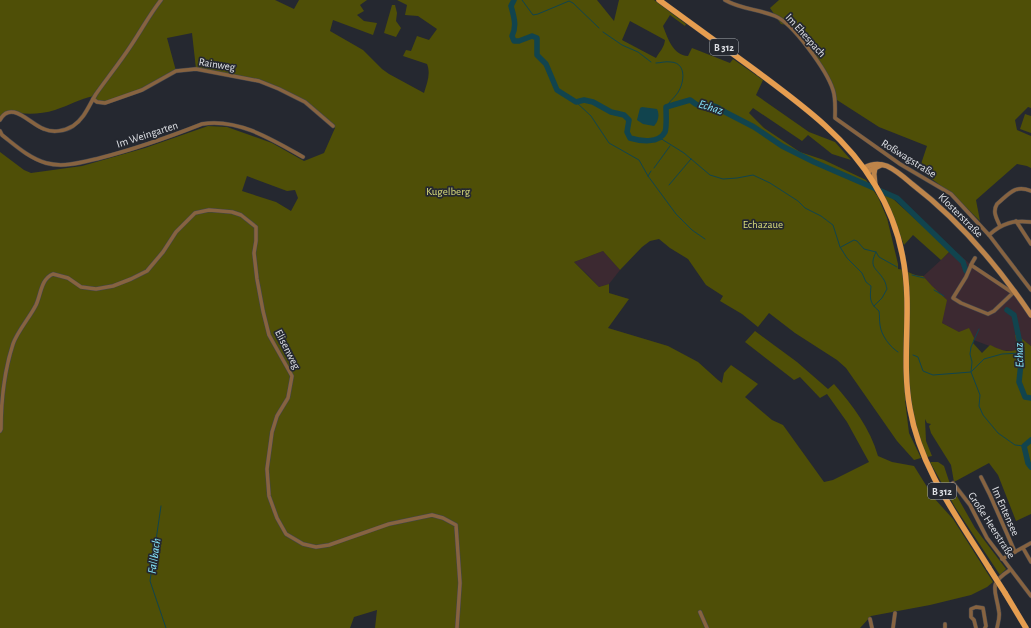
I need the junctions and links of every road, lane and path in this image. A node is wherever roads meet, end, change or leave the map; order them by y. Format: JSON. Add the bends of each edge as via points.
{"nodes":[{"id":1,"x":161,"y":0,"type":"edge"},
{"id":2,"x":659,"y":0,"type":"edge"},
{"id":3,"x":725,"y":0,"type":"edge"},
{"id":4,"x":93,"y":99,"type":"junction"},
{"id":5,"x":835,"y":118,"type":"joint"},
{"id":6,"x":0,"y":120,"type":"edge"},
{"id":7,"x":333,"y":126,"type":"dead end"},
{"id":8,"x":0,"y":130,"type":"edge"},
{"id":9,"x":303,"y":157,"type":"dead end"},
{"id":10,"x":900,"y":164,"type":"junction"},
{"id":11,"x":882,"y":165,"type":"junction"},
{"id":12,"x":875,"y":168,"type":"junction"},
{"id":13,"x":865,"y":170,"type":"junction"},
{"id":14,"x":895,"y":170,"type":"junction"},
{"id":15,"x":875,"y":185,"type":"junction"},
{"id":16,"x":1031,"y":191,"type":"edge"},
{"id":17,"x":1016,"y":220,"type":"junction"},
{"id":18,"x":1031,"y":222,"type":"edge"},
{"id":19,"x":1000,"y":226,"type":"junction"},
{"id":20,"x":989,"y":236,"type":"junction"},
{"id":21,"x":1031,"y":244,"type":"edge"},
{"id":22,"x":975,"y":258,"type":"dead end"},
{"id":23,"x":971,"y":265,"type":"junction"},
{"id":24,"x":1031,"y":290,"type":"edge"},
{"id":25,"x":1014,"y":292,"type":"junction"},
{"id":26,"x":1031,"y":315,"type":"edge"},
{"id":27,"x":0,"y":431,"type":"edge"},
{"id":28,"x":981,"y":477,"type":"dead end"},
{"id":29,"x":953,"y":483,"type":"dead end"},
{"id":30,"x":1031,"y":543,"type":"edge"},
{"id":31,"x":1023,"y":548,"type":"junction"},
{"id":32,"x":1015,"y":552,"type":"junction"},
{"id":33,"x":1002,"y":559,"type":"junction"},
{"id":34,"x":1031,"y":562,"type":"edge"},
{"id":35,"x":1010,"y":570,"type":"junction"},
{"id":36,"x":1031,"y":596,"type":"edge"},
{"id":37,"x":700,"y":612,"type":"dead end"},
{"id":38,"x":895,"y":613,"type":"dead end"},
{"id":39,"x":870,"y":619,"type":"dead end"},
{"id":40,"x":457,"y":628,"type":"edge"},
{"id":41,"x":707,"y":628,"type":"edge"},
{"id":42,"x":872,"y":628,"type":"edge"},
{"id":43,"x":893,"y":628,"type":"edge"},
{"id":44,"x":976,"y":628,"type":"edge"},
{"id":45,"x":985,"y":628,"type":"edge"},
{"id":46,"x":998,"y":628,"type":"edge"},
{"id":47,"x":1026,"y":628,"type":"edge"}],
"edges":[{"from":1,"to":4,"type":"street"},
{"from":2,"to":13,"type":"main road","number":"B 312","via":[[789,95],[831,131]]},
{"from":3,"to":5,"type":"street","name":"Im Ehespach","via":[[733,5],[776,16],[787,25],[816,58],[827,75],[834,93]]},
{"from":4,"to":6,"type":"street","via":[[81,119],[65,130],[43,129],[14,112],[8,112]]},
{"from":4,"to":7,"type":"street","name":"Rainweg","via":[[105,103],[142,90],[176,71],[196,69],[259,81],[279,89],[305,102]]},
{"from":5,"to":10,"type":"street","name":"Roßwagstraße"},
{"from":8,"to":9,"type":"street","name":"Im Weingarten","via":[[2,135],[32,157],[57,165],[77,163],[138,148],[213,122],[240,127]]},
{"from":10,"to":14,"type":"street"},
{"from":10,"to":20,"type":"street","name":"Roßwagstraße","via":[[951,194]]},
{"from":11,"to":12,"type":"main road"},
{"from":11,"to":13,"type":"main road","via":[[875,164]]},
{"from":11,"to":14,"type":"main road","name":"Klosterstraße"},
{"from":12,"to":13,"type":"main road"},
{"from":12,"to":15,"type":"main road"},
{"from":13,"to":15,"type":"main road","number":"B 312"},
{"from":14,"to":25,"type":"main road","name":"Klosterstraße","via":[[952,217]]},
{"from":15,"to":47,"type":"main road","number":"B 312","bridge":true,"via":[[887,206],[898,236],[904,266],[907,293],[907,383],[916,435],[929,468],[944,495]]},
{"from":16,"to":19,"type":"street","via":[[1018,188],[997,204],[995,213]]},
{"from":17,"to":18,"type":"street"},
{"from":17,"to":19,"type":"street"},
{"from":17,"to":21,"type":"street"},
{"from":19,"to":20,"type":"street"},
{"from":20,"to":24,"type":"street","name":"Roßwagstraße"},
{"from":22,"to":23,"type":"street"},
{"from":23,"to":25,"type":"street"},
{"from":23,"to":25,"type":"street","via":[[953,298],[988,314]]},
{"from":25,"to":26,"type":"main road","name":"Klosterstraße"},
{"from":27,"to":40,"type":"street","name":"Elisenweg","via":[[1,405],[14,341],[36,304],[45,279],[53,274],[68,278],[81,287],[96,289],[113,286],[131,280],[147,270],[176,232],[195,213],[224,210],[241,215],[256,227],[254,253],[257,279],[269,335],[292,376],[288,398],[277,416],[272,432],[267,469],[269,496],[277,518],[286,534],[303,544],[316,547],[389,524],[432,515],[456,525],[460,583]]},
{"from":28,"to":32,"type":"street","name":"Im Entensee"},
{"from":29,"to":33,"type":"street","name":"Große Heerstraße","via":[[970,505],[987,538]]},
{"from":30,"to":31,"type":"street"},
{"from":31,"to":32,"type":"street"},
{"from":31,"to":34,"type":"street","name":"Im Entensee"},
{"from":32,"to":33,"type":"street"},
{"from":33,"to":35,"type":"street","name":"Große Heerstraße"},
{"from":35,"to":36,"type":"street","name":"Große Heerstraße"},
{"from":35,"to":46,"type":"street","via":[[998,578],[994,587],[999,613]]},
{"from":37,"to":41,"type":"street"},
{"from":38,"to":43,"type":"street"},
{"from":39,"to":42,"type":"street"},
{"from":44,"to":45,"type":"street","via":[[971,617],[971,610],[976,607],[983,608]]}]}
